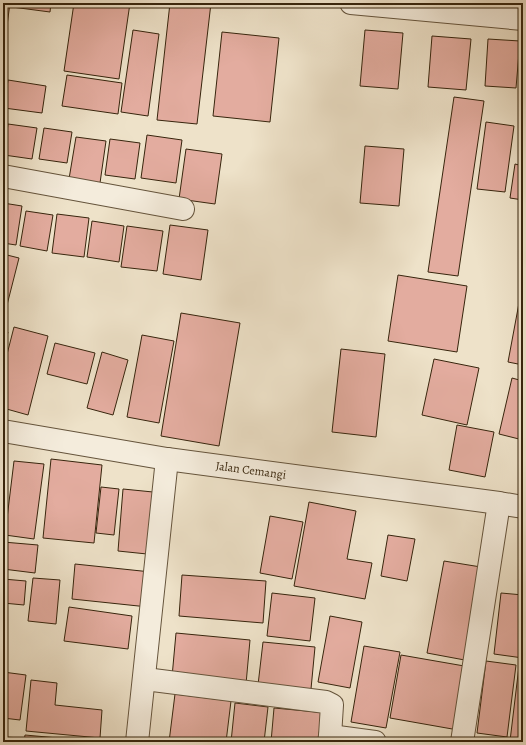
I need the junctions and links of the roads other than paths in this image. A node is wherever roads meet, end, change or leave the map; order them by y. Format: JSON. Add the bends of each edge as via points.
{"nodes":[{"id":1,"x":351,"y":3,"type":"edge"},
{"id":2,"x":454,"y":8,"type":"edge"},
{"id":3,"x":523,"y":19,"type":"edge"},
{"id":4,"x":3,"y":176,"type":"edge"},
{"id":5,"x":183,"y":209,"type":"dead end"},
{"id":6,"x":3,"y":432,"type":"edge"},
{"id":7,"x":167,"y":460,"type":"junction"},
{"id":8,"x":499,"y":503,"type":"junction"},
{"id":9,"x":523,"y":507,"type":"edge"},
{"id":10,"x":145,"y":679,"type":"junction"},
{"id":11,"x":330,"y":739,"type":"edge"},
{"id":12,"x":137,"y":742,"type":"edge"},
{"id":13,"x":375,"y":742,"type":"edge"},
{"id":14,"x":462,"y":742,"type":"edge"}],
"edges":[{"from":1,"to":2,"type":"street"},
{"from":2,"to":3,"type":"street"},
{"from":4,"to":5,"type":"street"},
{"from":6,"to":7,"type":"street","name":"Jalan Cemangi"},
{"from":7,"to":8,"type":"street","name":"Jalan Cemangi"},
{"from":7,"to":10,"type":"street"},
{"from":8,"to":9,"type":"street","name":"Jalan Cemangi"},
{"from":8,"to":14,"type":"street"},
{"from":10,"to":11,"type":"street","via":[[326,702],[332,705],[333,711]]},
{"from":10,"to":12,"type":"street"},
{"from":11,"to":13,"type":"street"}]}
